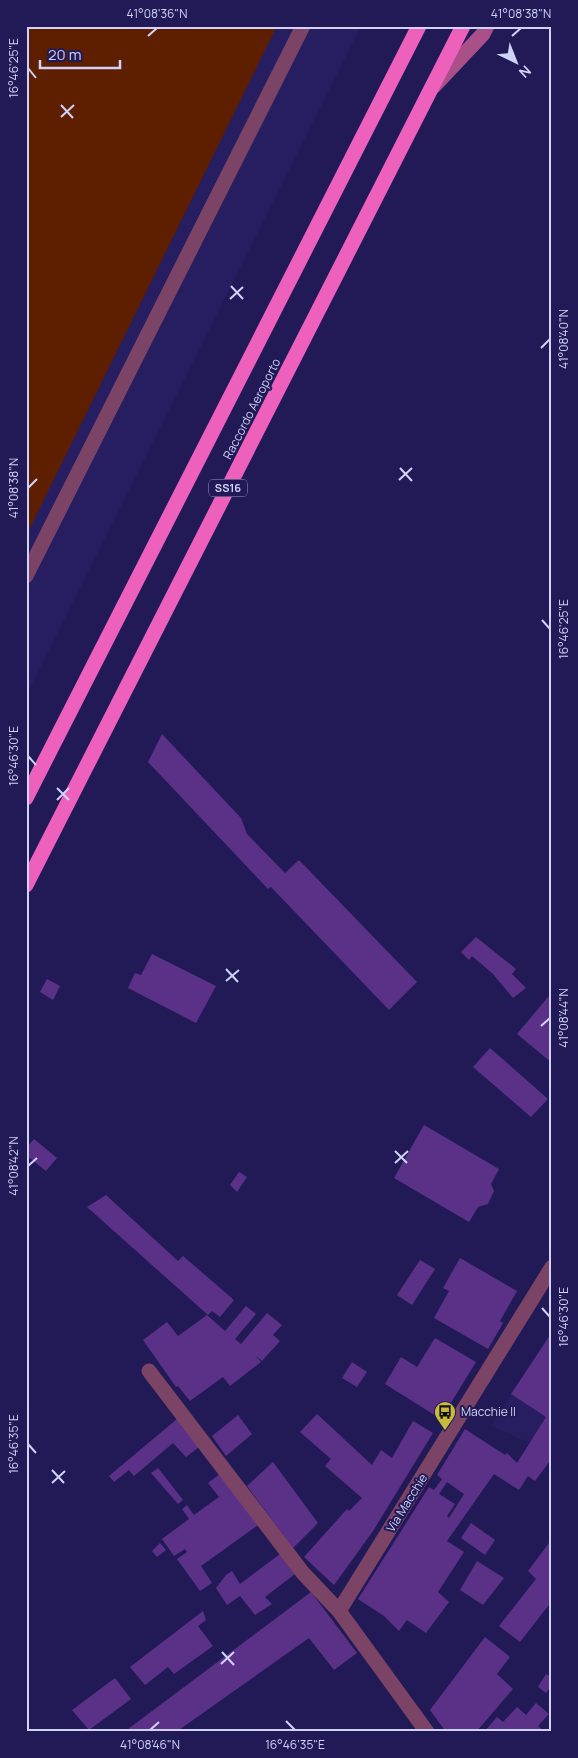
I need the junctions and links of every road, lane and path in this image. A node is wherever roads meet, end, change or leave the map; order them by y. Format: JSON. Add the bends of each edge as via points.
{"nodes":[{"id":1,"x":303,"y":26,"type":"edge"},
{"id":2,"x":419,"y":26,"type":"edge"},
{"id":3,"x":463,"y":26,"type":"edge"},
{"id":4,"x":487,"y":26,"type":"edge"},
{"id":5,"x":430,"y":91,"type":"junction"},
{"id":6,"x":26,"y":576,"type":"edge"},
{"id":7,"x":26,"y":798,"type":"edge"},
{"id":8,"x":26,"y":885,"type":"edge"},
{"id":9,"x":552,"y":1267,"type":"edge"},
{"id":10,"x":149,"y":1371,"type":"dead end"},
{"id":11,"x":339,"y":1611,"type":"junction"},
{"id":12,"x":427,"y":1732,"type":"edge"}],
"edges":[{"from":1,"to":6,"type":"street"},
{"from":2,"to":7,"type":"highway","name":"Raccordo Aeroporto"},
{"from":3,"to":5,"type":"highway","name":"Raccordo Aeroporto","number":"SS16"},
{"from":4,"to":5,"type":"street"},
{"from":5,"to":8,"type":"highway","name":"Raccordo Aeroporto","number":"SS16"},
{"from":9,"to":11,"type":"street","name":"Via Macchie"},
{"from":10,"to":11,"type":"street","via":[[303,1573]]},
{"from":11,"to":12,"type":"street"}]}
